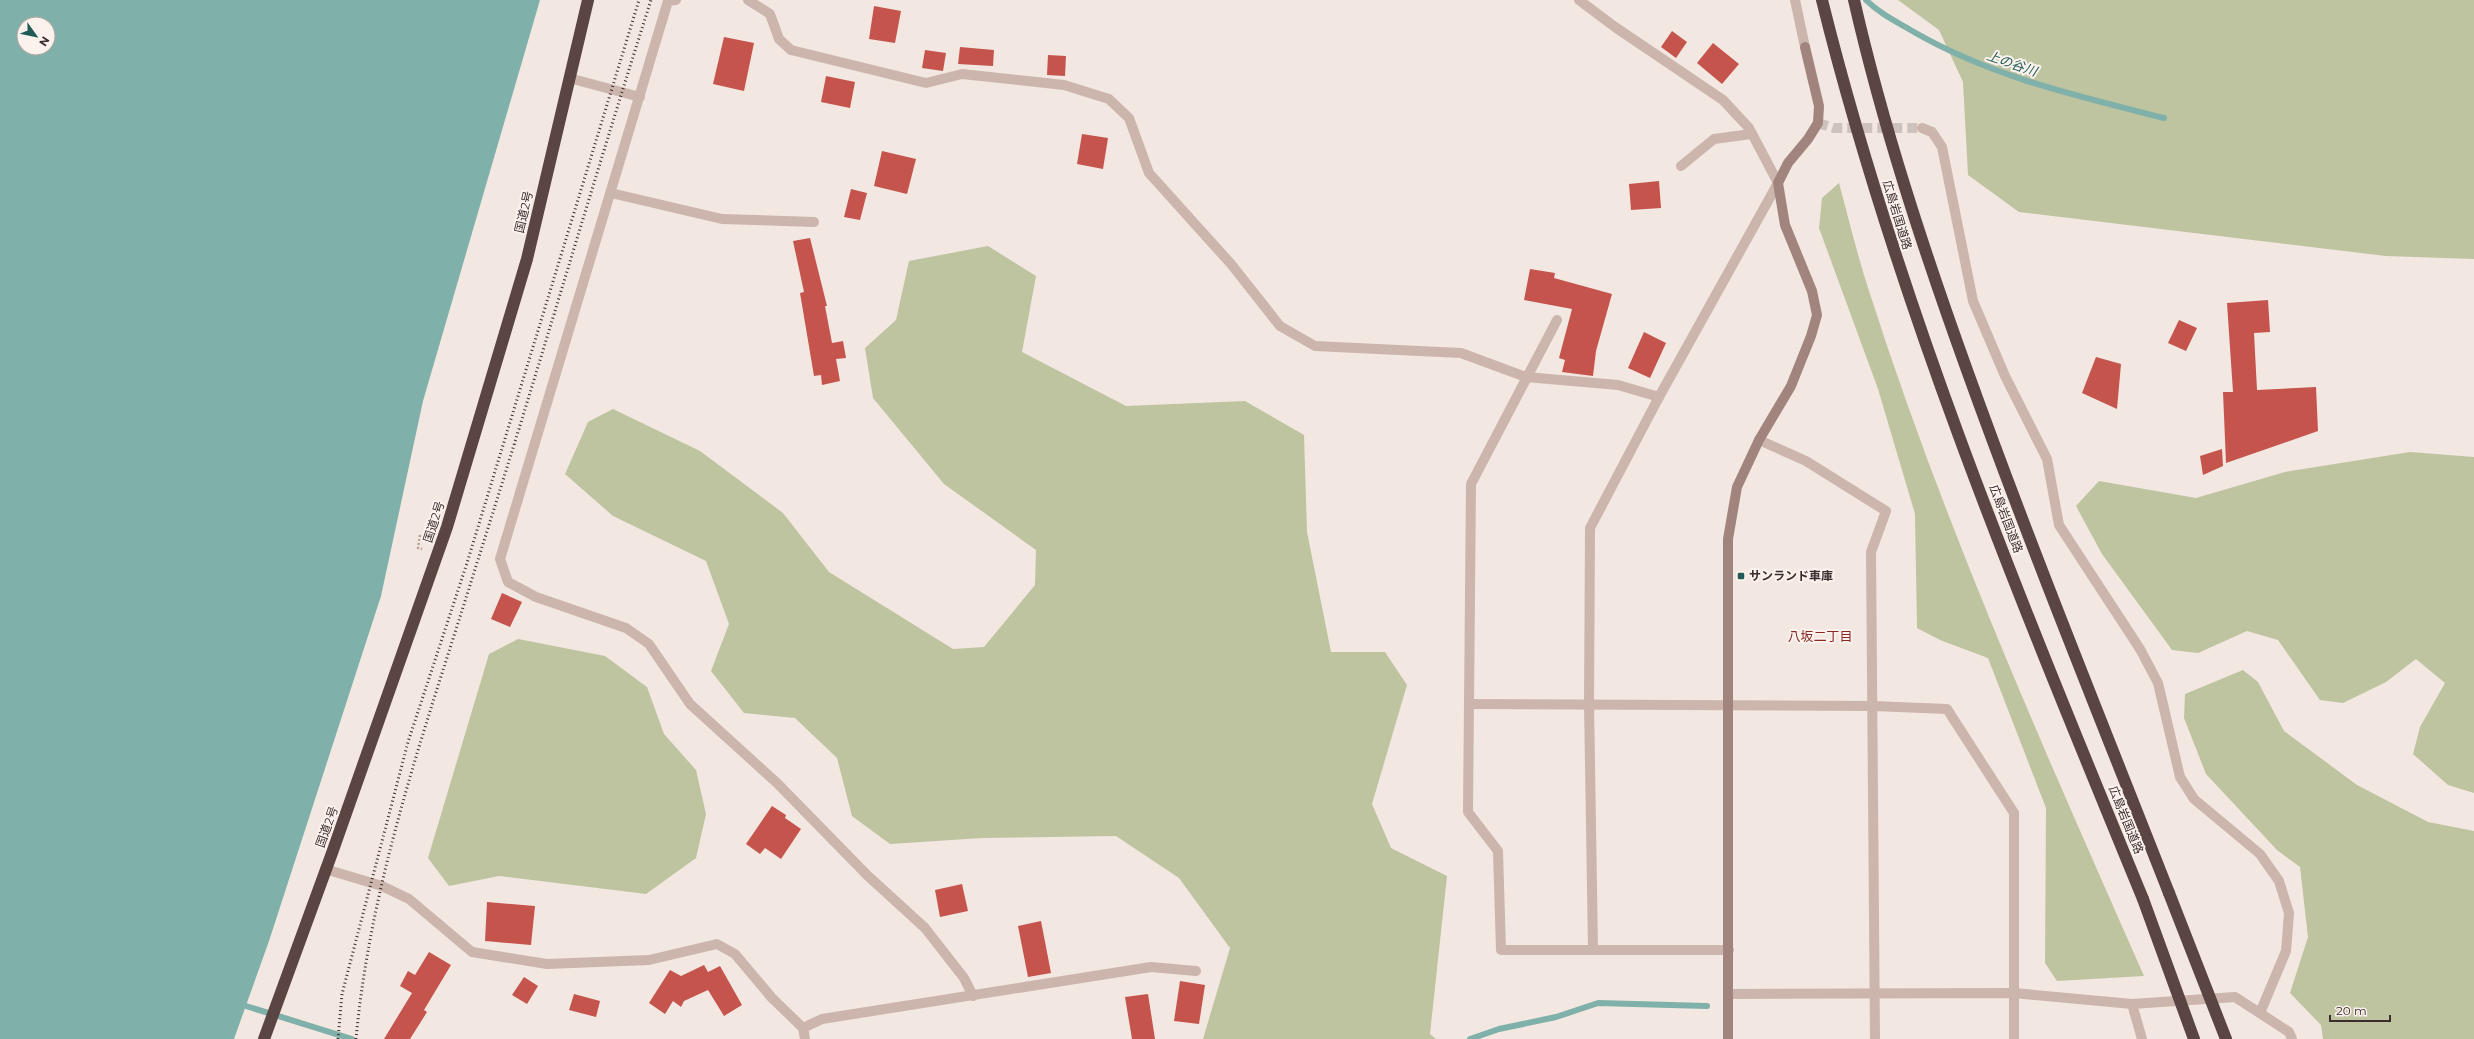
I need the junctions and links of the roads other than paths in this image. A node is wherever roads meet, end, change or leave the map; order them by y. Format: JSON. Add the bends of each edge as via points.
{"nodes":[{"id":1,"x":588,"y":0,"type":"edge"},
{"id":2,"x":676,"y":0,"type":"edge"},
{"id":3,"x":748,"y":0,"type":"edge"},
{"id":4,"x":1579,"y":0,"type":"edge"},
{"id":5,"x":1795,"y":0,"type":"edge"},
{"id":6,"x":1822,"y":0,"type":"edge"},
{"id":7,"x":1854,"y":0,"type":"edge"},
{"id":8,"x":569,"y":78,"type":"junction"},
{"id":9,"x":640,"y":97,"type":"junction"},
{"id":10,"x":1922,"y":128,"type":"tunnel mouth"},
{"id":11,"x":1752,"y":134,"type":"junction"},
{"id":12,"x":1681,"y":166,"type":"dead end"},
{"id":13,"x":1778,"y":183,"type":"junction"},
{"id":14,"x":611,"y":193,"type":"junction"},
{"id":15,"x":814,"y":222,"type":"dead end"},
{"id":16,"x":1557,"y":320,"type":"dead end"},
{"id":17,"x":1526,"y":377,"type":"junction"},
{"id":18,"x":1659,"y":397,"type":"junction"},
{"id":19,"x":1759,"y":440,"type":"junction"},
{"id":20,"x":1589,"y":703,"type":"junction"},
{"id":21,"x":1469,"y":704,"type":"junction"},
{"id":22,"x":1873,"y":706,"type":"junction"},
{"id":23,"x":1729,"y":707,"type":"junction"},
{"id":24,"x":326,"y":869,"type":"junction"},
{"id":25,"x":1593,"y":949,"type":"junction"},
{"id":26,"x":1729,"y":950,"type":"junction"},
{"id":27,"x":1196,"y":971,"type":"dead end"},
{"id":28,"x":1875,"y":993,"type":"junction"},
{"id":29,"x":2014,"y":993,"type":"junction"},
{"id":30,"x":1728,"y":994,"type":"junction"},
{"id":31,"x":973,"y":996,"type":"junction"},
{"id":32,"x":2132,"y":1004,"type":"junction"},
{"id":33,"x":2260,"y":1013,"type":"junction"},
{"id":34,"x":803,"y":1028,"type":"junction"},
{"id":35,"x":264,"y":1039,"type":"edge"},
{"id":36,"x":805,"y":1039,"type":"edge"},
{"id":37,"x":1728,"y":1039,"type":"edge"},
{"id":38,"x":1875,"y":1039,"type":"edge"},
{"id":39,"x":2014,"y":1039,"type":"edge"},
{"id":40,"x":2142,"y":1039,"type":"edge"},
{"id":41,"x":2194,"y":1039,"type":"edge"},
{"id":42,"x":2226,"y":1039,"type":"edge"},
{"id":43,"x":2292,"y":1039,"type":"edge"}],
"edges":[{"from":1,"to":8,"type":"highway","name":"国道2号"},
{"from":2,"to":9,"type":"street","via":[[668,1]]},
{"from":3,"to":17,"type":"street","via":[[770,14],[779,39],[792,50],[926,82],[962,74],[1064,85],[1109,99],[1129,118],[1149,172],[1231,264],[1280,326],[1315,346],[1461,353]]},
{"from":4,"to":11,"type":"street","via":[[1723,100]]},
{"from":5,"to":13,"type":"street","via":[[1819,106],[1818,123],[1788,163]]},
{"from":6,"to":41,"type":"highway","name":"広島岩国道路","bridge":true,"via":[[1853,120],[1916,320],[2059,693],[2143,899]]},
{"from":7,"to":42,"type":"highway","name":"広島岩国道路","bridge":true,"via":[[1905,189],[2014,502]]},
{"from":8,"to":9,"type":"street"},
{"from":8,"to":24,"type":"highway","name":"国道2号","via":[[527,259],[447,527]]},
{"from":9,"to":14,"type":"street"},
{"from":10,"to":33,"type":"street","via":[[1932,132],[1942,147],[1973,301],[2005,376],[2047,459],[2059,525],[2140,649],[2158,683],[2180,777],[2194,799],[2260,854],[2279,881],[2289,913],[2286,951]]},
{"from":11,"to":12,"type":"street","via":[[1714,138]]},
{"from":11,"to":13,"type":"street"},
{"from":13,"to":18,"type":"street"},
{"from":13,"to":19,"type":"street","via":[[1785,225],[1812,291],[1817,315],[1790,386]]},
{"from":14,"to":15,"type":"street","via":[[722,219]]},
{"from":14,"to":31,"type":"street","via":[[500,559],[508,582],[536,597],[626,628],[649,644],[690,704],[777,783],[867,875],[925,928],[964,978]]},
{"from":16,"to":17,"type":"street"},
{"from":17,"to":18,"type":"street","via":[[1618,385]]},
{"from":17,"to":21,"type":"street","via":[[1472,484]]},
{"from":18,"to":20,"type":"street","via":[[1590,528]]},
{"from":19,"to":22,"type":"street","via":[[1806,461],[1886,511],[1871,552]]},
{"from":19,"to":23,"type":"street","via":[[1737,486],[1728,539]]},
{"from":20,"to":21,"type":"street"},
{"from":20,"to":23,"type":"street"},
{"from":20,"to":25,"type":"street"},
{"from":21,"to":25,"type":"street","via":[[1468,812],[1498,850],[1501,950]]},
{"from":22,"to":23,"type":"street"},
{"from":22,"to":28,"type":"street"},
{"from":22,"to":29,"type":"street","via":[[1947,709],[2014,813]]},
{"from":23,"to":26,"type":"street"},
{"from":24,"to":34,"type":"street","via":[[382,886],[408,899],[472,952],[547,964],[649,960],[717,944],[735,954],[772,998]]},
{"from":24,"to":35,"type":"highway","name":"国道2号"},
{"from":25,"to":26,"type":"street"},
{"from":26,"to":30,"type":"street"},
{"from":27,"to":31,"type":"street","via":[[1151,967]]},
{"from":28,"to":29,"type":"street"},
{"from":28,"to":30,"type":"street"},
{"from":28,"to":38,"type":"street"},
{"from":29,"to":32,"type":"street"},
{"from":29,"to":39,"type":"street"},
{"from":30,"to":37,"type":"street"},
{"from":31,"to":34,"type":"street","via":[[822,1019]]},
{"from":32,"to":33,"type":"street","via":[[2235,997]]},
{"from":32,"to":40,"type":"street"},
{"from":33,"to":43,"type":"street","via":[[2289,1032]]},
{"from":34,"to":36,"type":"street"}]}
